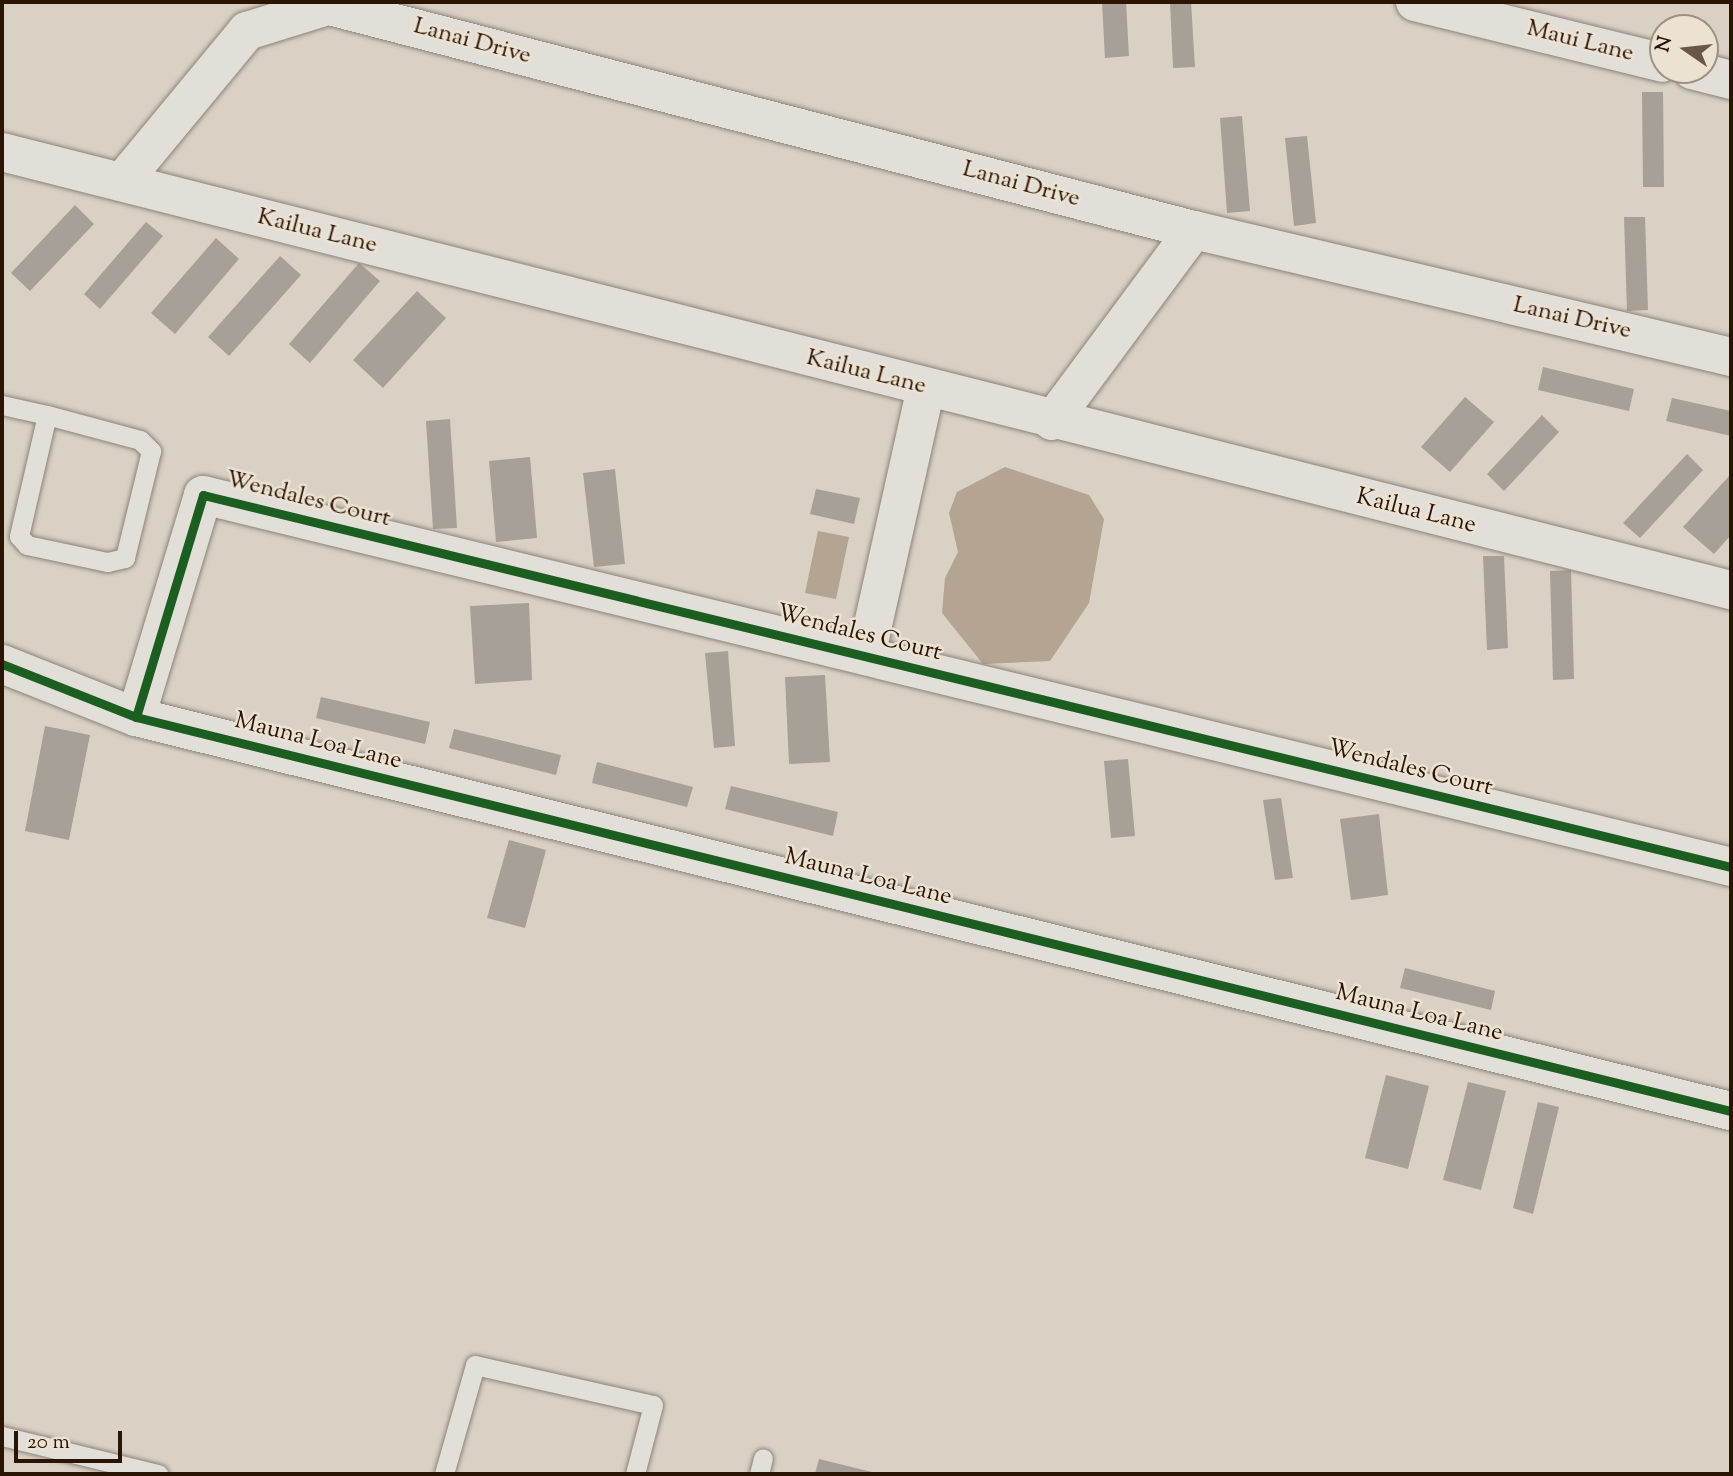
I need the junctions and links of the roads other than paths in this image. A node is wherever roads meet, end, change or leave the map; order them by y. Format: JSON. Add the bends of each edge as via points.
{"nodes":[{"id":1,"x":1415,"y":2,"type":"edge"},
{"id":2,"x":331,"y":3,"type":"edge"},
{"id":3,"x":1649,"y":60,"type":"edge"},
{"id":4,"x":2,"y":152,"type":"edge"},
{"id":5,"x":122,"y":181,"type":"junction"},
{"id":6,"x":1194,"y":230,"type":"junction"},
{"id":7,"x":1731,"y":357,"type":"edge"},
{"id":8,"x":926,"y":388,"type":"junction"},
{"id":9,"x":2,"y":405,"type":"edge"},
{"id":10,"x":47,"y":415,"type":"junction"},
{"id":11,"x":1052,"y":421,"type":"junction"},
{"id":12,"x":1731,"y":590,"type":"edge"},
{"id":13,"x":866,"y":656,"type":"junction"},
{"id":14,"x":2,"y":664,"type":"edge"},
{"id":15,"x":135,"y":717,"type":"junction"},
{"id":16,"x":1731,"y":867,"type":"edge"},
{"id":17,"x":1731,"y":1111,"type":"edge"},
{"id":18,"x":2,"y":1436,"type":"edge"},
{"id":19,"x":158,"y":1474,"type":"edge"},
{"id":20,"x":444,"y":1474,"type":"edge"},
{"id":21,"x":635,"y":1474,"type":"edge"}],
"edges":[{"from":1,"to":3,"type":"street","name":"Maui Lane"},
{"from":2,"to":5,"type":"street","via":[[247,32]]},
{"from":2,"to":6,"type":"street","name":"Lanai Drive"},
{"from":4,"to":5,"type":"street","name":"Kailua Lane"},
{"from":5,"to":8,"type":"street","name":"Kailua Lane"},
{"from":6,"to":7,"type":"street","name":"Lanai Drive"},
{"from":6,"to":11,"type":"street"},
{"from":8,"to":11,"type":"street","name":"Kailua Lane"},
{"from":8,"to":13,"type":"street"},
{"from":9,"to":10,"type":"lane"},
{"from":10,"to":10,"type":"lane","via":[[140,440],[150,451],[125,558],[94,560],[27,545],[19,536]]},
{"from":11,"to":12,"type":"street","name":"Kailua Lane"},
{"from":13,"to":15,"type":"street","name":"Wendales Court","via":[[203,495]]},
{"from":13,"to":16,"type":"street","name":"Wendales Court"},
{"from":14,"to":15,"type":"street","name":"Mauna Loa Lane"},
{"from":15,"to":17,"type":"street","name":"Mauna Loa Lane"},
{"from":18,"to":19,"type":"lane"},
{"from":20,"to":21,"type":"lane","via":[[475,1365],[653,1405]]}]}
